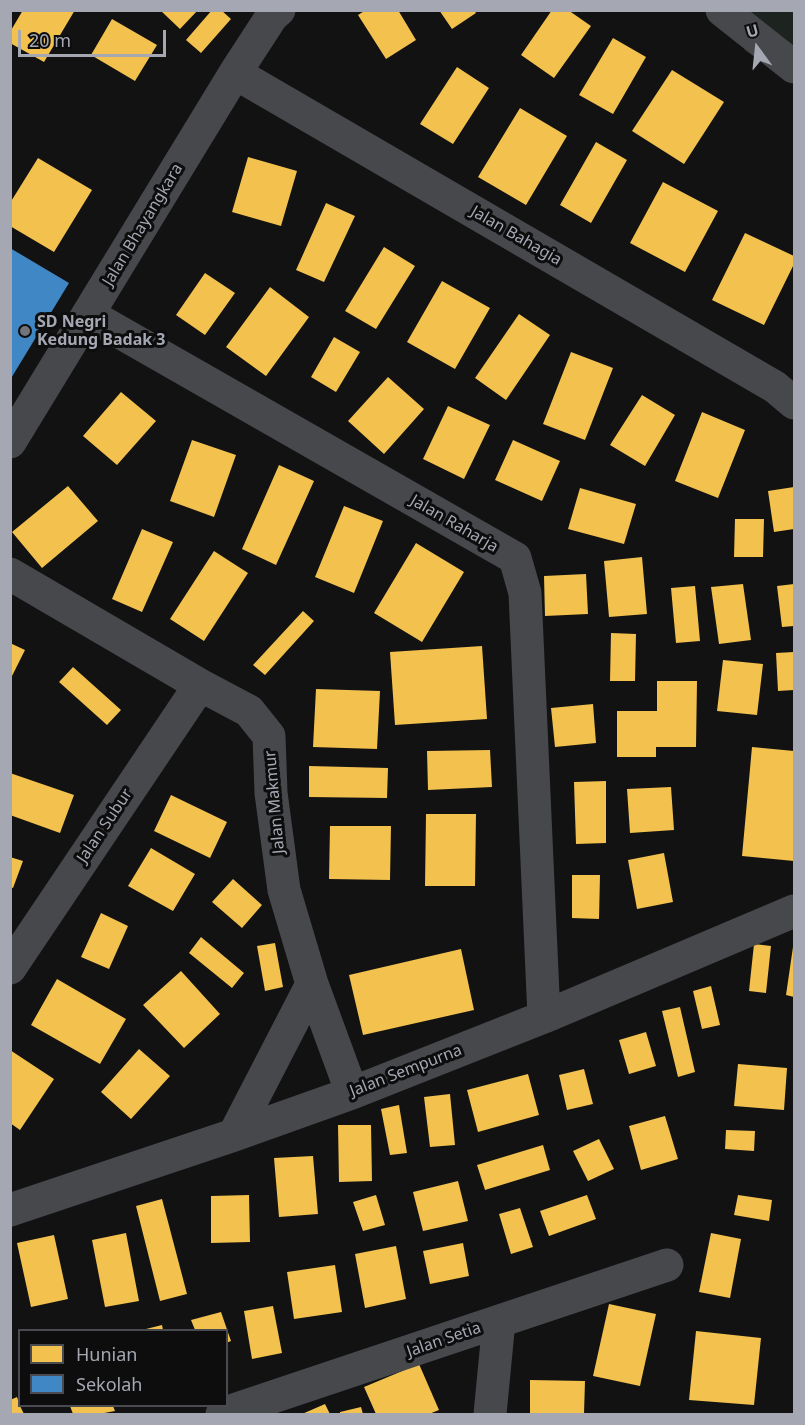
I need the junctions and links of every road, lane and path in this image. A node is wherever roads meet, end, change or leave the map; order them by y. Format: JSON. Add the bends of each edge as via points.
{"nodes":[{"id":1,"x":279,"y":10,"type":"edge"},
{"id":2,"x":722,"y":10,"type":"edge"},
{"id":3,"x":795,"y":67,"type":"edge"},
{"id":4,"x":235,"y":73,"type":"junction"},
{"id":5,"x":88,"y":314,"type":"junction"},
{"id":6,"x":795,"y":403,"type":"edge"},
{"id":7,"x":10,"y":442,"type":"edge"},
{"id":8,"x":10,"y":574,"type":"edge"},
{"id":9,"x":200,"y":685,"type":"junction"},
{"id":10,"x":795,"y":911,"type":"edge"},
{"id":11,"x":10,"y":968,"type":"edge"},
{"id":12,"x":312,"y":984,"type":"junction"},
{"id":13,"x":544,"y":1017,"type":"junction"},
{"id":14,"x":352,"y":1093,"type":"junction"},
{"id":15,"x":234,"y":1135,"type":"junction"},
{"id":16,"x":10,"y":1210,"type":"edge"},
{"id":17,"x":667,"y":1265,"type":"dead end"},
{"id":18,"x":499,"y":1321,"type":"junction"},
{"id":19,"x":222,"y":1414,"type":"edge"},
{"id":20,"x":490,"y":1414,"type":"edge"}],
"edges":[{"from":1,"to":4,"type":"street","name":"Jalan Bhayangkara"},
{"from":2,"to":3,"type":"street"},
{"from":4,"to":5,"type":"street","name":"Jalan Bhayangkara"},
{"from":4,"to":6,"type":"street","name":"Jalan Bahagia","via":[[775,387]]},
{"from":5,"to":7,"type":"street","name":"Jalan Bhayangkara"},
{"from":5,"to":13,"type":"street","name":"Jalan Raharja","via":[[514,558],[525,593]]},
{"from":8,"to":9,"type":"street","name":"Jalan Makmur"},
{"from":9,"to":11,"type":"street","name":"Jalan Subur"},
{"from":9,"to":12,"type":"street","name":"Jalan Makmur","via":[[249,711],[269,736],[271,793],[284,890]]},
{"from":10,"to":13,"type":"street","name":"Jalan Sempurna"},
{"from":12,"to":14,"type":"street","name":"Jalan Makmur"},
{"from":12,"to":15,"type":"street"},
{"from":13,"to":14,"type":"street","name":"Jalan Sempurna"},
{"from":14,"to":15,"type":"street","name":"Jalan Sempurna"},
{"from":15,"to":16,"type":"street","name":"Jalan Sempurna"},
{"from":17,"to":18,"type":"street","name":"Jalan Setia"},
{"from":18,"to":19,"type":"street","name":"Jalan Setia"},
{"from":18,"to":20,"type":"street"}]}
